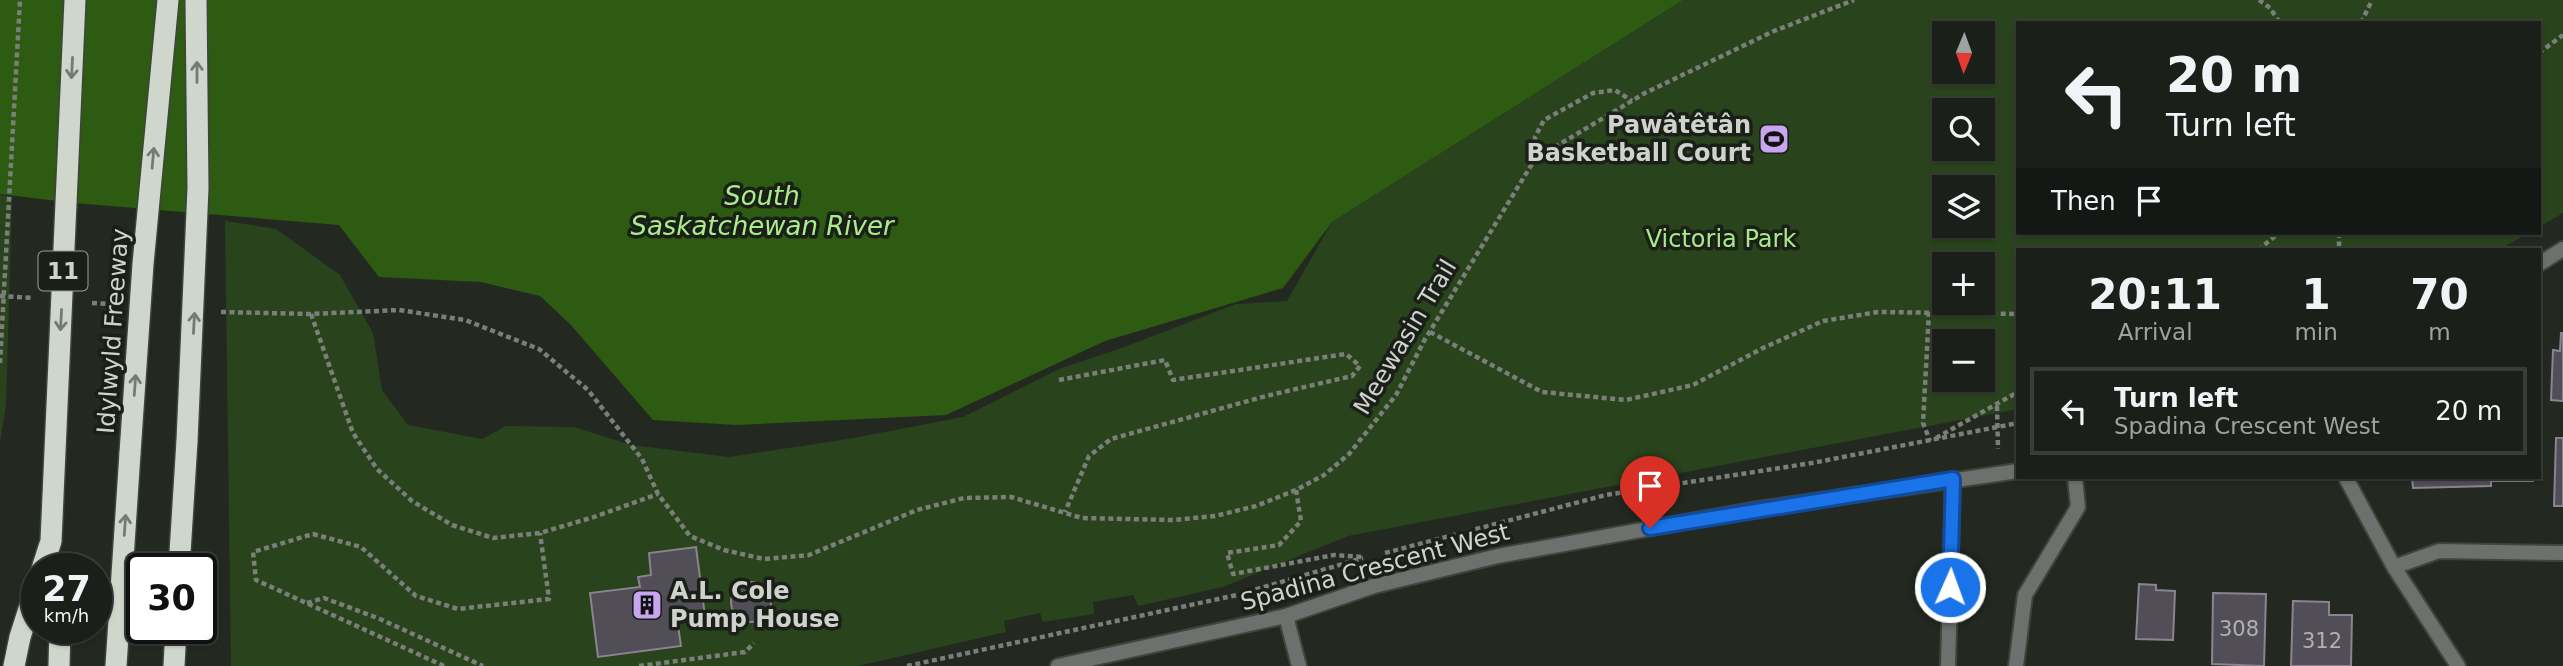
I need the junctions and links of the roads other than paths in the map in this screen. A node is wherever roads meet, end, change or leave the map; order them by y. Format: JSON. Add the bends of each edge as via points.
{"nodes":[{"id":1,"x":75,"y":0,"type":"edge"},
{"id":2,"x":168,"y":0,"type":"edge"},
{"id":3,"x":196,"y":0,"type":"edge"},
{"id":4,"x":2563,"y":249,"type":"edge"},
{"id":5,"x":2541,"y":263,"type":"edge"},
{"id":6,"x":2016,"y":471,"type":"edge"},
{"id":7,"x":1953,"y":479,"type":"junction"},
{"id":8,"x":2075,"y":479,"type":"edge"},
{"id":9,"x":2347,"y":479,"type":"edge"},
{"id":10,"x":51,"y":541,"type":"junction"},
{"id":11,"x":47,"y":553,"type":"edge"},
{"id":12,"x":52,"y":553,"type":"edge"},
{"id":13,"x":181,"y":553,"type":"edge"},
{"id":14,"x":2563,"y":553,"type":"edge"},
{"id":15,"x":2393,"y":567,"type":"junction"},
{"id":16,"x":1286,"y":616,"type":"junction"},
{"id":17,"x":21,"y":634,"type":"edge"},
{"id":18,"x":60,"y":644,"type":"edge"},
{"id":19,"x":175,"y":644,"type":"edge"},
{"id":20,"x":14,"y":666,"type":"edge"},
{"id":21,"x":59,"y":666,"type":"edge"},
{"id":22,"x":116,"y":666,"type":"edge"},
{"id":23,"x":174,"y":666,"type":"edge"},
{"id":24,"x":1058,"y":666,"type":"edge"},
{"id":25,"x":1299,"y":666,"type":"edge"},
{"id":26,"x":1948,"y":666,"type":"edge"},
{"id":27,"x":2016,"y":666,"type":"edge"},
{"id":28,"x":2458,"y":666,"type":"edge"}],
"edges":[{"from":1,"to":10,"type":"highway","name":"Idylwyld Freeway","number":"11","one_way":true,"bridge":true},
{"from":22,"to":2,"type":"highway","name":"Idylwyld Freeway","one_way":true,"bridge":true},
{"from":13,"to":3,"type":"highway","one_way":true,"bridge":true,"via":[[198,188]]},
{"from":4,"to":5,"type":"street"},
{"from":6,"to":7,"type":"street","name":"Spadina Crescent West"},
{"from":7,"to":16,"type":"street","name":"Spadina Crescent West","via":[[1498,556],[1374,586]]},
{"from":7,"to":26,"type":"street"},
{"from":8,"to":27,"type":"street","via":[[2078,507],[2025,595]]},
{"from":9,"to":15,"type":"street"},
{"from":10,"to":11,"type":"highway"},
{"from":10,"to":12,"type":"highway","name":"Idylwyld Freeway","number":"11"},
{"from":14,"to":15,"type":"street","via":[[2439,551]]},
{"from":15,"to":28,"type":"street"},
{"from":16,"to":24,"type":"street","name":"Spadina Crescent West"},
{"from":16,"to":25,"type":"street"},
{"from":17,"to":20,"type":"highway"},
{"from":18,"to":21,"type":"highway"},
{"from":19,"to":23,"type":"highway"}]}
